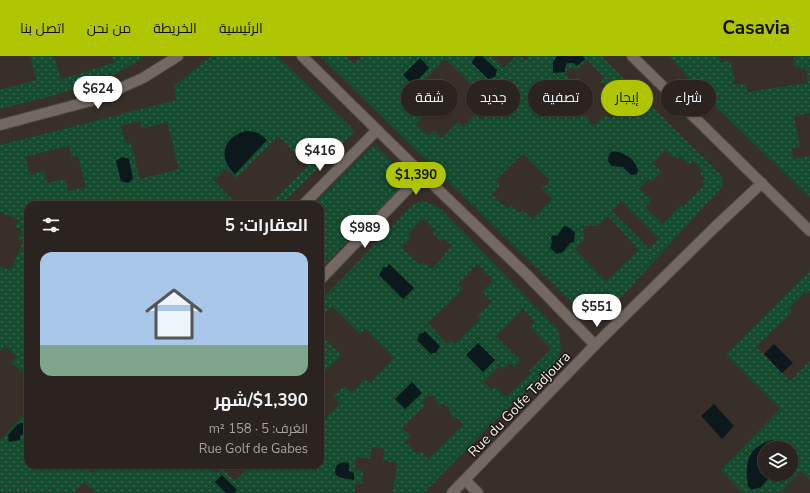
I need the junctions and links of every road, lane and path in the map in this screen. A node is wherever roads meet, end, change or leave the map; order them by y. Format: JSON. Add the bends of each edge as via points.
{"nodes":[{"id":1,"x":178,"y":56,"type":"edge"},
{"id":2,"x":302,"y":56,"type":"edge"},
{"id":3,"x":632,"y":56,"type":"edge"},
{"id":4,"x":0,"y":125,"type":"edge"},
{"id":5,"x":377,"y":130,"type":"junction"},
{"id":6,"x":422,"y":174,"type":"junction"},
{"id":7,"x":762,"y":184,"type":"junction"},
{"id":8,"x":307,"y":201,"type":"edge"},
{"id":9,"x":810,"y":231,"type":"edge"},
{"id":10,"x":324,"y":276,"type":"edge"},
{"id":11,"x":595,"y":345,"type":"junction"},
{"id":12,"x":465,"y":480,"type":"junction"},
{"id":13,"x":452,"y":493,"type":"edge"},
{"id":14,"x":478,"y":493,"type":"edge"}],
"edges":[{"from":1,"to":4,"type":"street","via":[[143,78],[105,96]]},
{"from":2,"to":5,"type":"street"},
{"from":3,"to":7,"type":"street"},
{"from":5,"to":6,"type":"street"},
{"from":5,"to":8,"type":"street"},
{"from":6,"to":10,"type":"street"},
{"from":6,"to":11,"type":"street"},
{"from":7,"to":9,"type":"street"},
{"from":7,"to":11,"type":"street","name":"Rue du Golfe Tadjoura"},
{"from":11,"to":12,"type":"street","name":"Rue du Golfe Tadjoura"},
{"from":12,"to":13,"type":"street","name":"Rue du Golfe Tadjoura"},
{"from":12,"to":14,"type":"street"}]}
